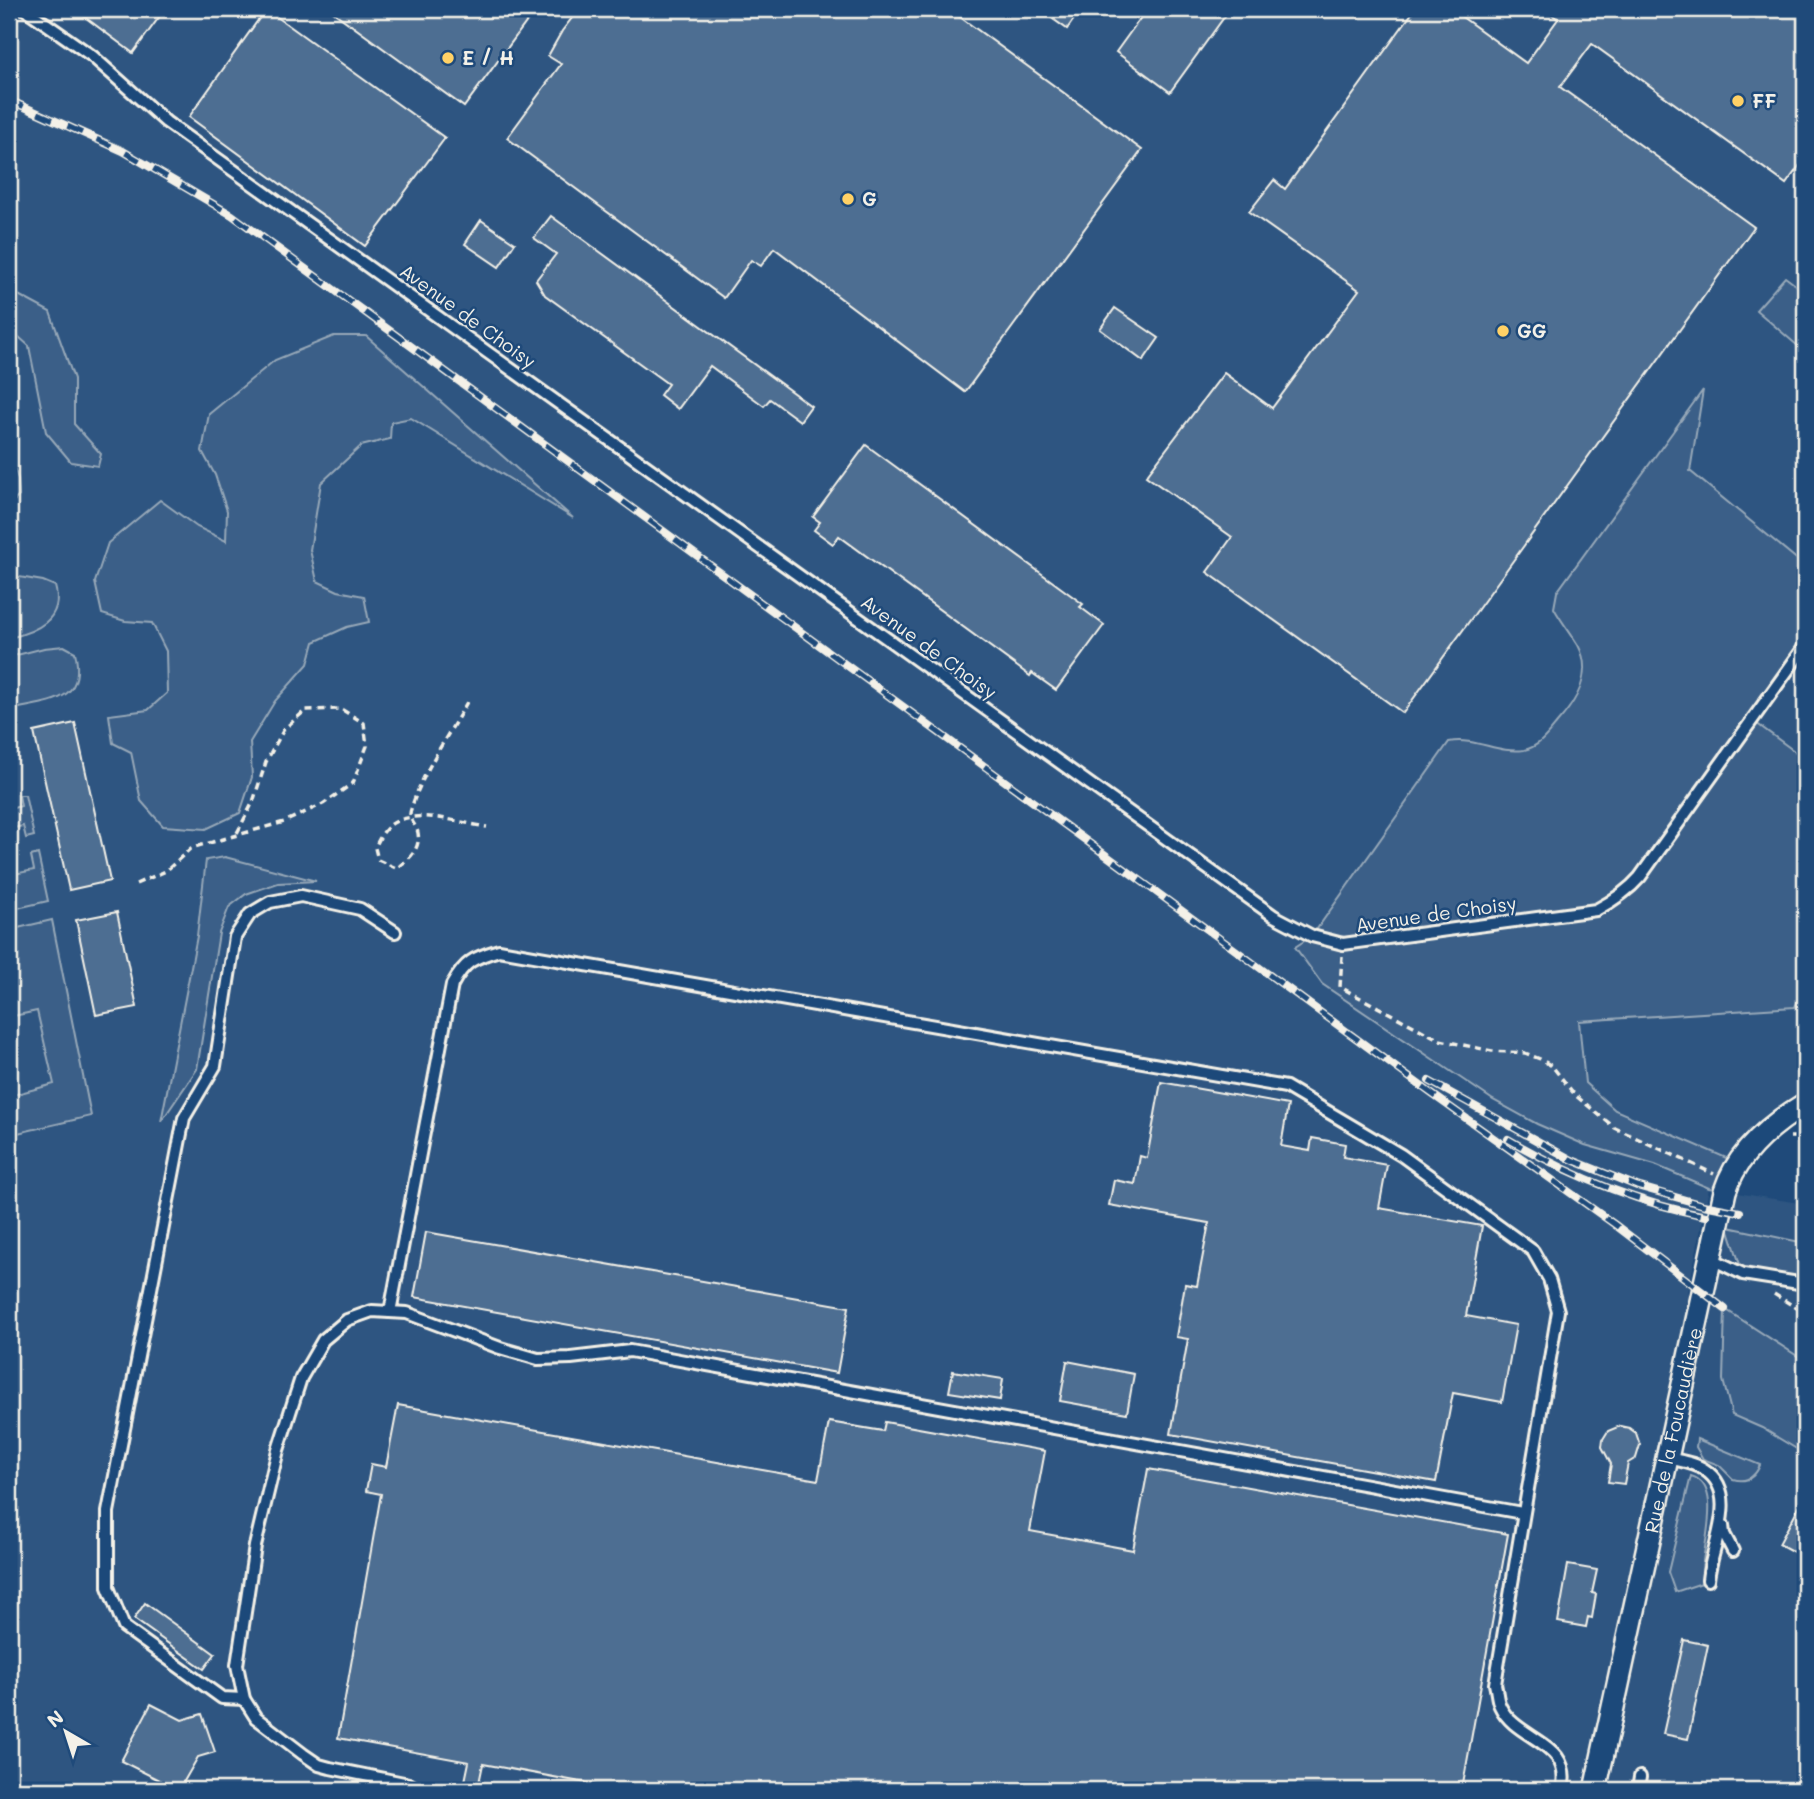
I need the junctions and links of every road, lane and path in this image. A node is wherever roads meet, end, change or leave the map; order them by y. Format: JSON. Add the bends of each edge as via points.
{"nodes":[{"id":1,"x":25,"y":9,"type":"edge"},
{"id":2,"x":1805,"y":646,"type":"edge"},
{"id":3,"x":467,"y":702,"type":"dead end"},
{"id":4,"x":410,"y":819,"type":"junction"},
{"id":5,"x":487,"y":827,"type":"dead end"},
{"id":6,"x":236,"y":835,"type":"junction"},
{"id":7,"x":136,"y":884,"type":"dead end"},
{"id":8,"x":395,"y":932,"type":"dead end"},
{"id":9,"x":1343,"y":944,"type":"junction"},
{"id":10,"x":1805,"y":1104,"type":"edge"},
{"id":11,"x":1728,"y":1181,"type":"junction"},
{"id":12,"x":1712,"y":1259,"type":"junction"},
{"id":13,"x":1805,"y":1284,"type":"edge"},
{"id":14,"x":390,"y":1312,"type":"junction"},
{"id":15,"x":1668,"y":1458,"type":"junction"},
{"id":16,"x":1724,"y":1503,"type":"junction"},
{"id":17,"x":1522,"y":1513,"type":"junction"},
{"id":18,"x":1733,"y":1551,"type":"dead end"},
{"id":19,"x":1708,"y":1580,"type":"dead end"},
{"id":20,"x":244,"y":1699,"type":"junction"},
{"id":21,"x":1640,"y":1777,"type":"dead end"},
{"id":22,"x":419,"y":1790,"type":"edge"},
{"id":23,"x":1562,"y":1790,"type":"edge"},
{"id":24,"x":1595,"y":1790,"type":"edge"},
{"id":25,"x":1638,"y":1790,"type":"edge"}],
"edges":[{"from":1,"to":9,"type":"lane","name":"Avenue de Choisy","via":[[92,56],[166,121],[1274,916],[1312,936]]},
{"from":2,"to":9,"type":"lane","name":"Avenue de Choisy","via":[[1640,877],[1615,900],[1596,910]]},
{"from":3,"to":4,"type":"path","via":[[418,789]]},
{"from":4,"to":4,"type":"path","via":[[395,822],[382,834],[375,848],[378,860],[396,868],[408,861],[418,832]]},
{"from":4,"to":5,"type":"path"},
{"from":6,"to":6,"type":"path","via":[[284,822],[354,783],[367,746],[365,723],[341,709],[306,710],[284,729]]},
{"from":6,"to":7,"type":"path","via":[[191,848],[166,871]]},
{"from":8,"to":20,"type":"lane","via":[[360,909],[301,896],[270,902],[250,914],[235,937],[215,1066],[184,1118],[108,1512],[108,1587],[124,1627],[222,1698]]},
{"from":9,"to":11,"type":"path","via":[[1340,987],[1440,1040],[1540,1059],[1615,1128]]},
{"from":10,"to":11,"type":"street","name":"Rue de la Foucaudière","via":[[1751,1147]]},
{"from":11,"to":12,"type":"street","name":"Rue de la Foucaudière"},
{"from":12,"to":13,"type":"lane","via":[[1743,1274]]},
{"from":12,"to":15,"type":"street","name":"Rue de la Foucaudière"},
{"from":14,"to":17,"type":"lane","via":[[407,1313],[538,1359],[629,1351]]},
{"from":14,"to":17,"type":"lane","via":[[452,985],[474,957],[499,950],[1286,1087],[1401,1155],[1533,1251],[1549,1279],[1558,1311]]},
{"from":14,"to":20,"type":"lane","via":[[372,1311],[348,1320],[323,1340],[301,1378],[255,1546],[236,1665]]},
{"from":15,"to":16,"type":"lane","via":[[1703,1468],[1721,1490]]},
{"from":15,"to":24,"type":"street","name":"Rue de la Foucaudière"},
{"from":16,"to":18,"type":"lane","via":[[1724,1534]]},
{"from":16,"to":19,"type":"lane"},
{"from":17,"to":23,"type":"lane","via":[[1495,1684],[1500,1707],[1563,1765]]},
{"from":20,"to":22,"type":"lane","via":[[256,1718],[319,1765]]},
{"from":21,"to":25,"type":"lane"}]}
